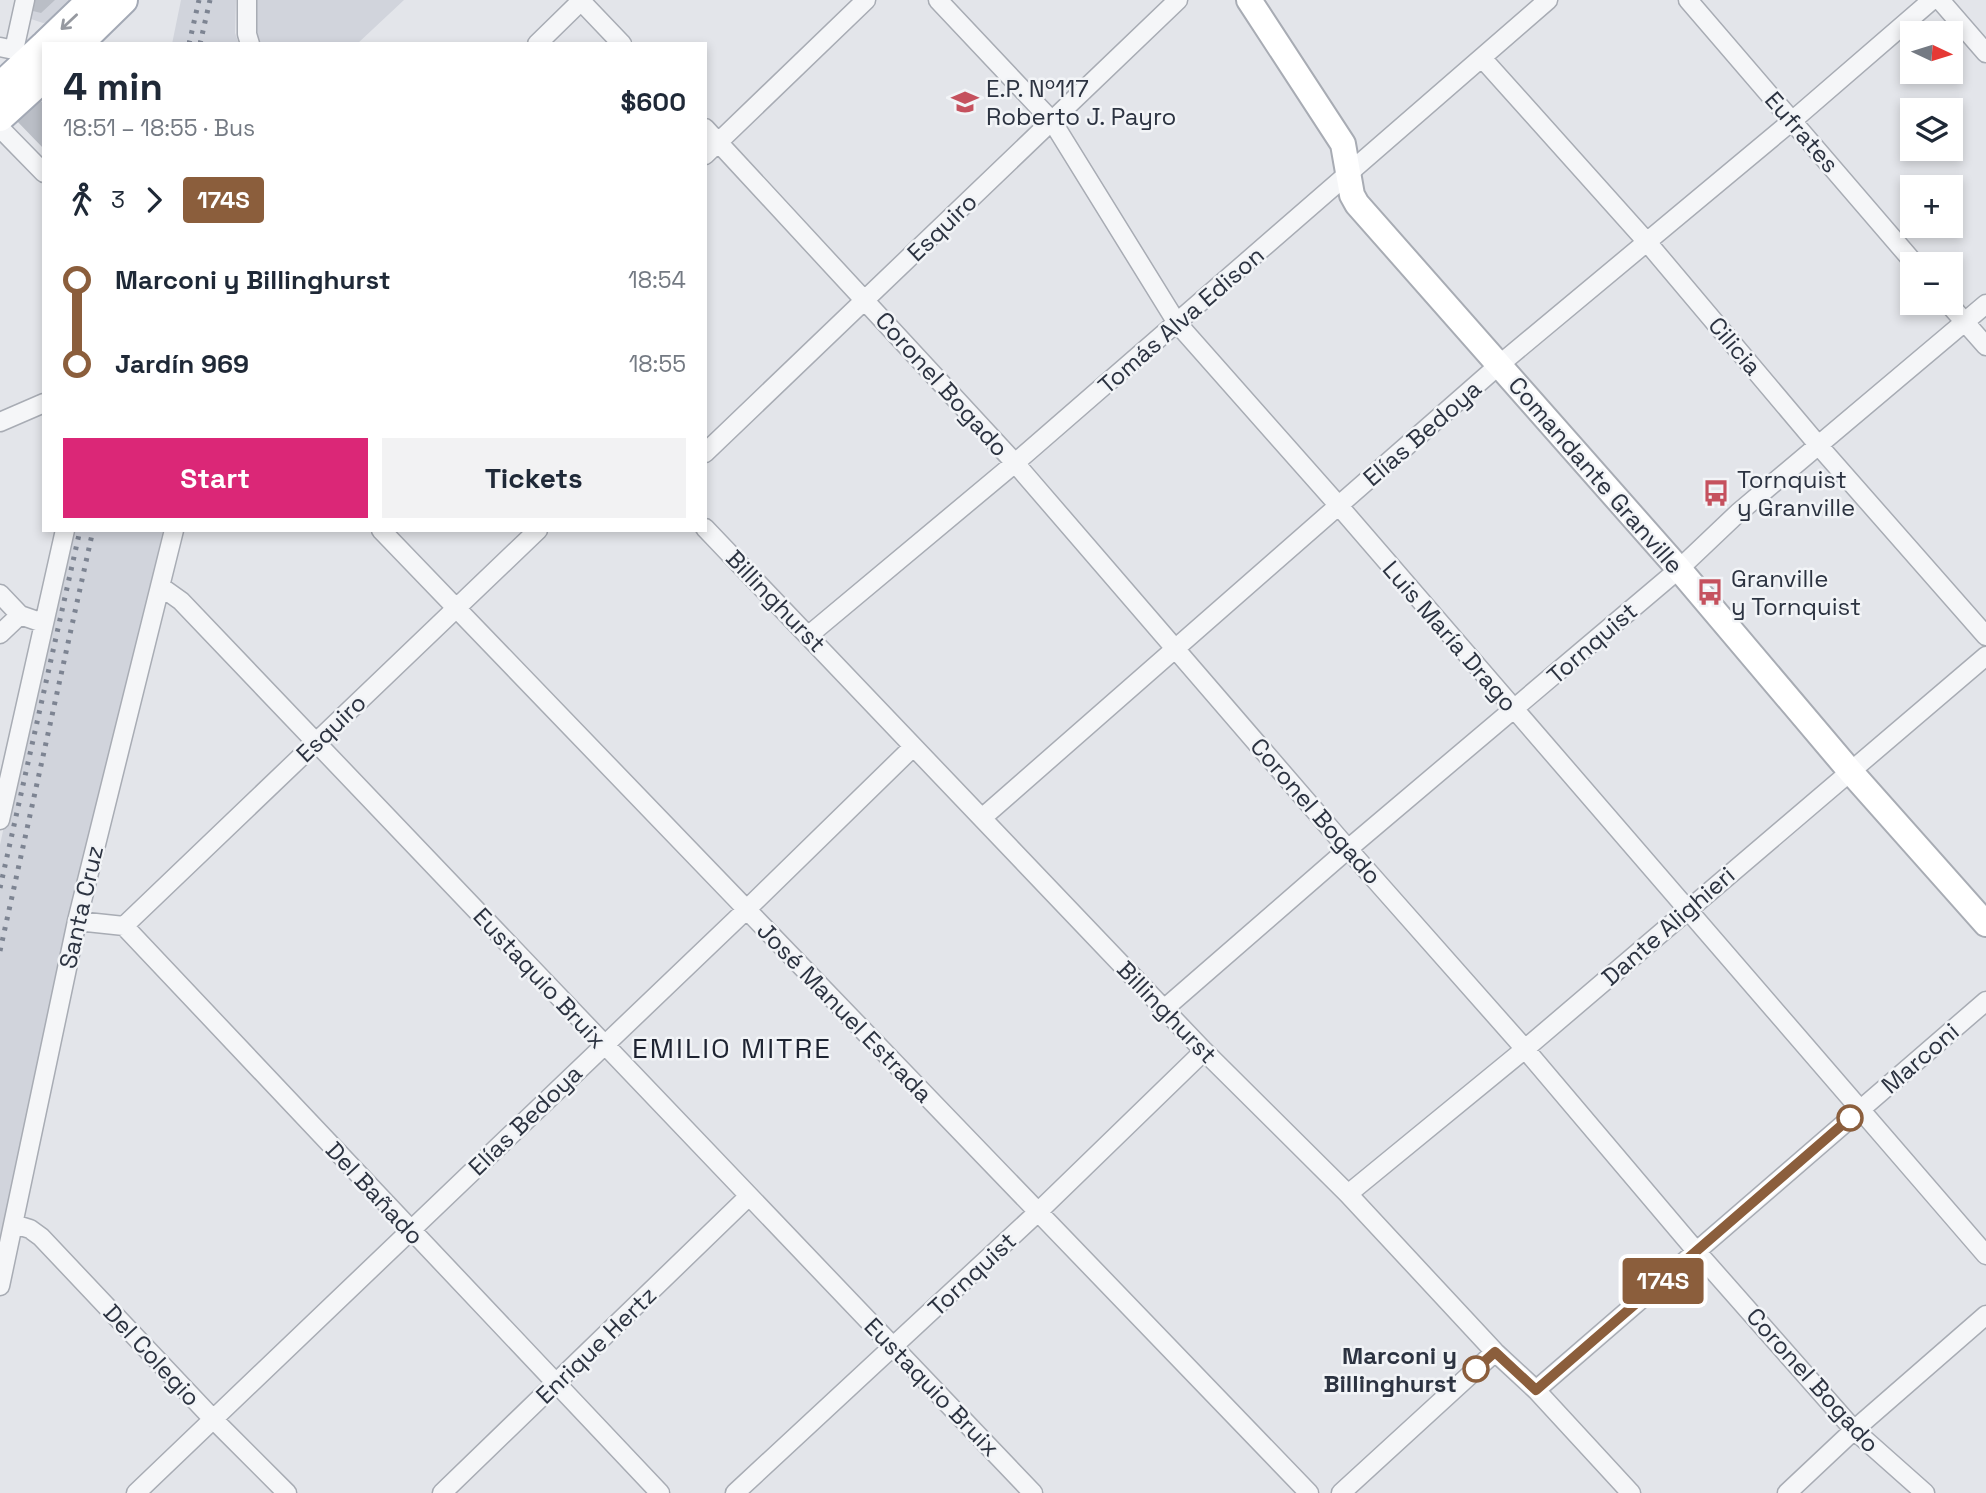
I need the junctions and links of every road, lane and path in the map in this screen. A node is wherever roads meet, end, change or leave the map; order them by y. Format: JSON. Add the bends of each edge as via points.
{"nodes":[{"id":1,"x":25,"y":0,"type":"edge"},
{"id":2,"x":92,"y":0,"type":"edge"},
{"id":3,"x":123,"y":0,"type":"edge"},
{"id":4,"x":247,"y":0,"type":"edge"},
{"id":5,"x":581,"y":0,"type":"edge"},
{"id":6,"x":866,"y":0,"type":"edge"},
{"id":7,"x":938,"y":0,"type":"edge"},
{"id":8,"x":1178,"y":0,"type":"edge"},
{"id":9,"x":1249,"y":0,"type":"edge"},
{"id":10,"x":1548,"y":0,"type":"edge"},
{"id":11,"x":1688,"y":0,"type":"edge"},
{"id":12,"x":1932,"y":0,"type":"edge"},
{"id":13,"x":1940,"y":0,"type":"edge"},
{"id":14,"x":47,"y":42,"type":"edge"},
{"id":15,"x":80,"y":42,"type":"edge"},
{"id":16,"x":249,"y":42,"type":"edge"},
{"id":17,"x":539,"y":42,"type":"edge"},
{"id":18,"x":620,"y":42,"type":"edge"},
{"id":19,"x":1986,"y":53,"type":"edge"},
{"id":20,"x":31,"y":57,"type":"edge"},
{"id":21,"x":1482,"y":58,"type":"junction"},
{"id":22,"x":0,"y":87,"type":"edge"},
{"id":23,"x":0,"y":117,"type":"edge"},
{"id":24,"x":1052,"y":121,"type":"junction"},
{"id":25,"x":1792,"y":121,"type":"junction"},
{"id":26,"x":0,"y":128,"type":"edge"},
{"id":27,"x":712,"y":148,"type":"edge"},
{"id":28,"x":42,"y":171,"type":"edge"},
{"id":29,"x":1349,"y":174,"type":"junction"},
{"id":30,"x":1647,"y":242,"type":"junction"},
{"id":31,"x":1905,"y":252,"type":"edge"},
{"id":32,"x":866,"y":300,"type":"junction"},
{"id":33,"x":1986,"y":304,"type":"edge"},
{"id":34,"x":1959,"y":315,"type":"edge"},
{"id":35,"x":1965,"y":322,"type":"junction"},
{"id":36,"x":1177,"y":323,"type":"junction"},
{"id":37,"x":1986,"y":346,"type":"edge"},
{"id":38,"x":1499,"y":365,"type":"junction"},
{"id":39,"x":42,"y":405,"type":"edge"},
{"id":40,"x":0,"y":422,"type":"edge"},
{"id":41,"x":1819,"y":446,"type":"junction"},
{"id":42,"x":707,"y":451,"type":"edge"},
{"id":43,"x":1015,"y":463,"type":"junction"},
{"id":44,"x":1339,"y":506,"type":"junction"},
{"id":45,"x":707,"y":530,"type":"edge"},
{"id":46,"x":65,"y":532,"type":"edge"},
{"id":47,"x":174,"y":532,"type":"edge"},
{"id":48,"x":383,"y":532,"type":"edge"},
{"id":49,"x":536,"y":532,"type":"edge"},
{"id":50,"x":1679,"y":569,"type":"junction"},
{"id":51,"x":160,"y":586,"type":"junction"},
{"id":52,"x":0,"y":594,"type":"edge"},
{"id":53,"x":457,"y":607,"type":"junction"},
{"id":54,"x":20,"y":615,"type":"junction"},
{"id":55,"x":43,"y":623,"type":"junction"},
{"id":56,"x":0,"y":634,"type":"edge"},
{"id":57,"x":809,"y":635,"type":"junction"},
{"id":58,"x":1986,"y":636,"type":"edge"},
{"id":59,"x":1175,"y":648,"type":"junction"},
{"id":60,"x":1986,"y":656,"type":"edge"},
{"id":61,"x":1514,"y":710,"type":"junction"},
{"id":62,"x":316,"y":741,"type":"junction"},
{"id":63,"x":913,"y":747,"type":"junction"},
{"id":64,"x":1850,"y":771,"type":"junction"},
{"id":65,"x":982,"y":818,"type":"junction"},
{"id":66,"x":0,"y":820,"type":"edge"},
{"id":67,"x":1348,"y":849,"type":"junction"},
{"id":68,"x":746,"y":910,"type":"junction"},
{"id":69,"x":1686,"y":911,"type":"junction"},
{"id":70,"x":77,"y":921,"type":"junction"},
{"id":71,"x":1986,"y":925,"type":"edge"},
{"id":72,"x":124,"y":926,"type":"junction"},
{"id":73,"x":1986,"y":1001,"type":"edge"},
{"id":74,"x":1164,"y":1009,"type":"junction"},
{"id":75,"x":603,"y":1045,"type":"junction"},
{"id":76,"x":1525,"y":1049,"type":"junction"},
{"id":77,"x":1204,"y":1051,"type":"junction"},
{"id":78,"x":1860,"y":1110,"type":"junction"},
{"id":79,"x":1348,"y":1194,"type":"junction"},
{"id":80,"x":749,"y":1196,"type":"junction"},
{"id":81,"x":1038,"y":1212,"type":"junction"},
{"id":82,"x":14,"y":1224,"type":"junction"},
{"id":83,"x":410,"y":1230,"type":"junction"},
{"id":84,"x":1697,"y":1252,"type":"junction"},
{"id":85,"x":1986,"y":1255,"type":"edge"},
{"id":86,"x":0,"y":1286,"type":"edge"},
{"id":87,"x":1986,"y":1315,"type":"edge"},
{"id":88,"x":894,"y":1346,"type":"junction"},
{"id":89,"x":1495,"y":1352,"type":"junction"},
{"id":90,"x":556,"y":1384,"type":"junction"},
{"id":91,"x":1536,"y":1390,"type":"junction"},
{"id":92,"x":214,"y":1419,"type":"junction"},
{"id":93,"x":1854,"y":1430,"type":"junction"},
{"id":94,"x":136,"y":1493,"type":"edge"},
{"id":95,"x":287,"y":1493,"type":"edge"},
{"id":96,"x":442,"y":1493,"type":"edge"},
{"id":97,"x":660,"y":1493,"type":"edge"},
{"id":98,"x":736,"y":1493,"type":"edge"},
{"id":99,"x":1033,"y":1493,"type":"edge"},
{"id":100,"x":1309,"y":1493,"type":"edge"},
{"id":101,"x":1342,"y":1493,"type":"edge"},
{"id":102,"x":1631,"y":1493,"type":"edge"},
{"id":103,"x":1787,"y":1493,"type":"edge"},
{"id":104,"x":1925,"y":1493,"type":"edge"}],
"edges":[{"from":1,"to":20,"type":"street"},
{"from":2,"to":14,"type":"main road","one_way":true},
{"from":3,"to":15,"type":"main road"},
{"from":4,"to":16,"type":"street"},
{"from":5,"to":17,"type":"street"},
{"from":5,"to":18,"type":"street"},
{"from":6,"to":27,"type":"street"},
{"from":7,"to":24,"type":"street","name":"Luis María Drago"},
{"from":8,"to":24,"type":"street","name":"Esquiro"},
{"from":9,"to":29,"type":"street","name":"Comandante Granville","via":[[1343,144]]},
{"from":10,"to":21,"type":"street","name":"Tomás Alva Edison"},
{"from":11,"to":25,"type":"street","name":"Eufrates"},
{"from":12,"to":25,"type":"street","name":"Elías Bedoya"},
{"from":13,"to":19,"type":"street"},
{"from":20,"to":22,"type":"main road"},
{"from":20,"to":23,"type":"main road"},
{"from":21,"to":29,"type":"street","name":"Tomás Alva Edison"},
{"from":21,"to":30,"type":"street","name":"Cilicia"},
{"from":24,"to":32,"type":"street","name":"Esquiro"},
{"from":24,"to":36,"type":"street","name":"Luis María Drago"},
{"from":25,"to":30,"type":"street","name":"Elías Bedoya"},
{"from":25,"to":31,"type":"street","name":"Eufrates"},
{"from":26,"to":28,"type":"street"},
{"from":27,"to":32,"type":"street","name":"Coronel Bogado"},
{"from":29,"to":36,"type":"street","name":"Tomás Alva Edison"},
{"from":29,"to":38,"type":"street","name":"Comandante Granville","via":[[1357,204]]},
{"from":30,"to":38,"type":"street","name":"Elías Bedoya"},
{"from":30,"to":41,"type":"street","name":"Cilicia"},
{"from":32,"to":42,"type":"street","name":"Esquiro"},
{"from":32,"to":43,"type":"street","name":"Coronel Bogado"},
{"from":33,"to":35,"type":"street","name":"Tornquist"},
{"from":34,"to":35,"type":"street"},
{"from":35,"to":37,"type":"street"},
{"from":35,"to":41,"type":"street","name":"Tornquist"},
{"from":36,"to":43,"type":"street","name":"Tomás Alva Edison"},
{"from":36,"to":44,"type":"street","name":"Luis María Drago"},
{"from":38,"to":44,"type":"street","name":"Elías Bedoya"},
{"from":38,"to":50,"type":"street","name":"Comandante Granville"},
{"from":39,"to":40,"type":"street"},
{"from":41,"to":50,"type":"street","name":"Tornquist"},
{"from":41,"to":58,"type":"street","name":"Cilicia"},
{"from":43,"to":57,"type":"street","name":"Tomás Alva Edison"},
{"from":43,"to":59,"type":"street","name":"Coronel Bogado"},
{"from":44,"to":59,"type":"street","name":"Elías Bedoya"},
{"from":44,"to":61,"type":"street","name":"Luis María Drago"},
{"from":45,"to":57,"type":"street","name":"Billinghurst"},
{"from":46,"to":55,"type":"street"},
{"from":47,"to":51,"type":"street","name":"Santa Cruz"},
{"from":48,"to":53,"type":"street","name":"José Manuel Estrada"},
{"from":49,"to":53,"type":"street","name":"Esquiro"},
{"from":50,"to":61,"type":"street","name":"Tornquist"},
{"from":50,"to":64,"type":"street","name":"Comandante Granville"},
{"from":51,"to":62,"type":"street","name":"Eustaquio Bruix","via":[[181,601]]},
{"from":51,"to":70,"type":"street","name":"Santa Cruz"},
{"from":52,"to":54,"type":"street"},
{"from":53,"to":62,"type":"street","name":"Esquiro"},
{"from":53,"to":68,"type":"street","name":"José Manuel Estrada"},
{"from":54,"to":55,"type":"street"},
{"from":54,"to":56,"type":"street"},
{"from":55,"to":66,"type":"street"},
{"from":57,"to":63,"type":"street","name":"Billinghurst"},
{"from":59,"to":65,"type":"street","name":"Elías Bedoya"},
{"from":59,"to":67,"type":"street","name":"Coronel Bogado"},
{"from":60,"to":64,"type":"street","name":"Dante Alighieri"},
{"from":61,"to":67,"type":"street","name":"Tornquist"},
{"from":61,"to":69,"type":"street","name":"Luis María Drago"},
{"from":62,"to":72,"type":"street","name":"Esquiro"},
{"from":62,"to":75,"type":"street","name":"Eustaquio Bruix"},
{"from":63,"to":65,"type":"street","name":"Billinghurst"},
{"from":63,"to":68,"type":"street","name":"Elías Bedoya"},
{"from":64,"to":69,"type":"street","name":"Dante Alighieri"},
{"from":64,"to":71,"type":"street","name":"Comandante Granville"},
{"from":65,"to":74,"type":"street","name":"Billinghurst"},
{"from":67,"to":74,"type":"street","name":"Tornquist"},
{"from":67,"to":76,"type":"street","name":"Coronel Bogado"},
{"from":68,"to":75,"type":"street","name":"Elías Bedoya"},
{"from":68,"to":81,"type":"street","name":"José Manuel Estrada"},
{"from":69,"to":76,"type":"street","name":"Dante Alighieri"},
{"from":69,"to":78,"type":"street","name":"Luis María Drago"},
{"from":70,"to":72,"type":"street"},
{"from":70,"to":82,"type":"street","name":"Santa Cruz"},
{"from":72,"to":83,"type":"street","name":"Del Bañado"},
{"from":73,"to":78,"type":"street","name":"Marconi"},
{"from":74,"to":77,"type":"street","name":"Billinghurst"},
{"from":75,"to":80,"type":"street","name":"Eustaquio Bruix"},
{"from":75,"to":83,"type":"street","name":"Elías Bedoya"},
{"from":76,"to":79,"type":"street","name":"Dante Alighieri"},
{"from":76,"to":84,"type":"street","name":"Coronel Bogado"},
{"from":77,"to":79,"type":"street","name":"Billinghurst"},
{"from":77,"to":81,"type":"street","name":"Tornquist"},
{"from":78,"to":84,"type":"street","name":"Marconi"},
{"from":78,"to":85,"type":"street","name":"Luis María Drago"},
{"from":79,"to":89,"type":"street","name":"Billinghurst"},
{"from":80,"to":88,"type":"street","name":"Eustaquio Bruix"},
{"from":80,"to":90,"type":"street","name":"Enrique Hertz"},
{"from":81,"to":88,"type":"street","name":"Tornquist"},
{"from":81,"to":100,"type":"street","name":"José Manuel Estrada"},
{"from":82,"to":86,"type":"street","name":"Santa Cruz"},
{"from":82,"to":92,"type":"street","name":"Del Colegio","via":[[41,1237]]},
{"from":83,"to":90,"type":"street","name":"Del Bañado"},
{"from":83,"to":92,"type":"street","name":"Elías Bedoya"},
{"from":84,"to":91,"type":"street","name":"Marconi"},
{"from":84,"to":93,"type":"street","name":"Coronel Bogado"},
{"from":87,"to":93,"type":"street"},
{"from":88,"to":98,"type":"street","name":"Tornquist"},
{"from":88,"to":99,"type":"street","name":"Eustaquio Bruix"},
{"from":89,"to":91,"type":"street","name":"Billinghurst"},
{"from":89,"to":101,"type":"street"},
{"from":90,"to":96,"type":"street","name":"Enrique Hertz"},
{"from":90,"to":97,"type":"street","name":"Del Bañado"},
{"from":91,"to":102,"type":"street","name":"Billinghurst"},
{"from":92,"to":94,"type":"street","name":"Elías Bedoya"},
{"from":92,"to":95,"type":"street","name":"Del Colegio"},
{"from":93,"to":103,"type":"street"},
{"from":93,"to":104,"type":"street","name":"Coronel Bogado"}]}
